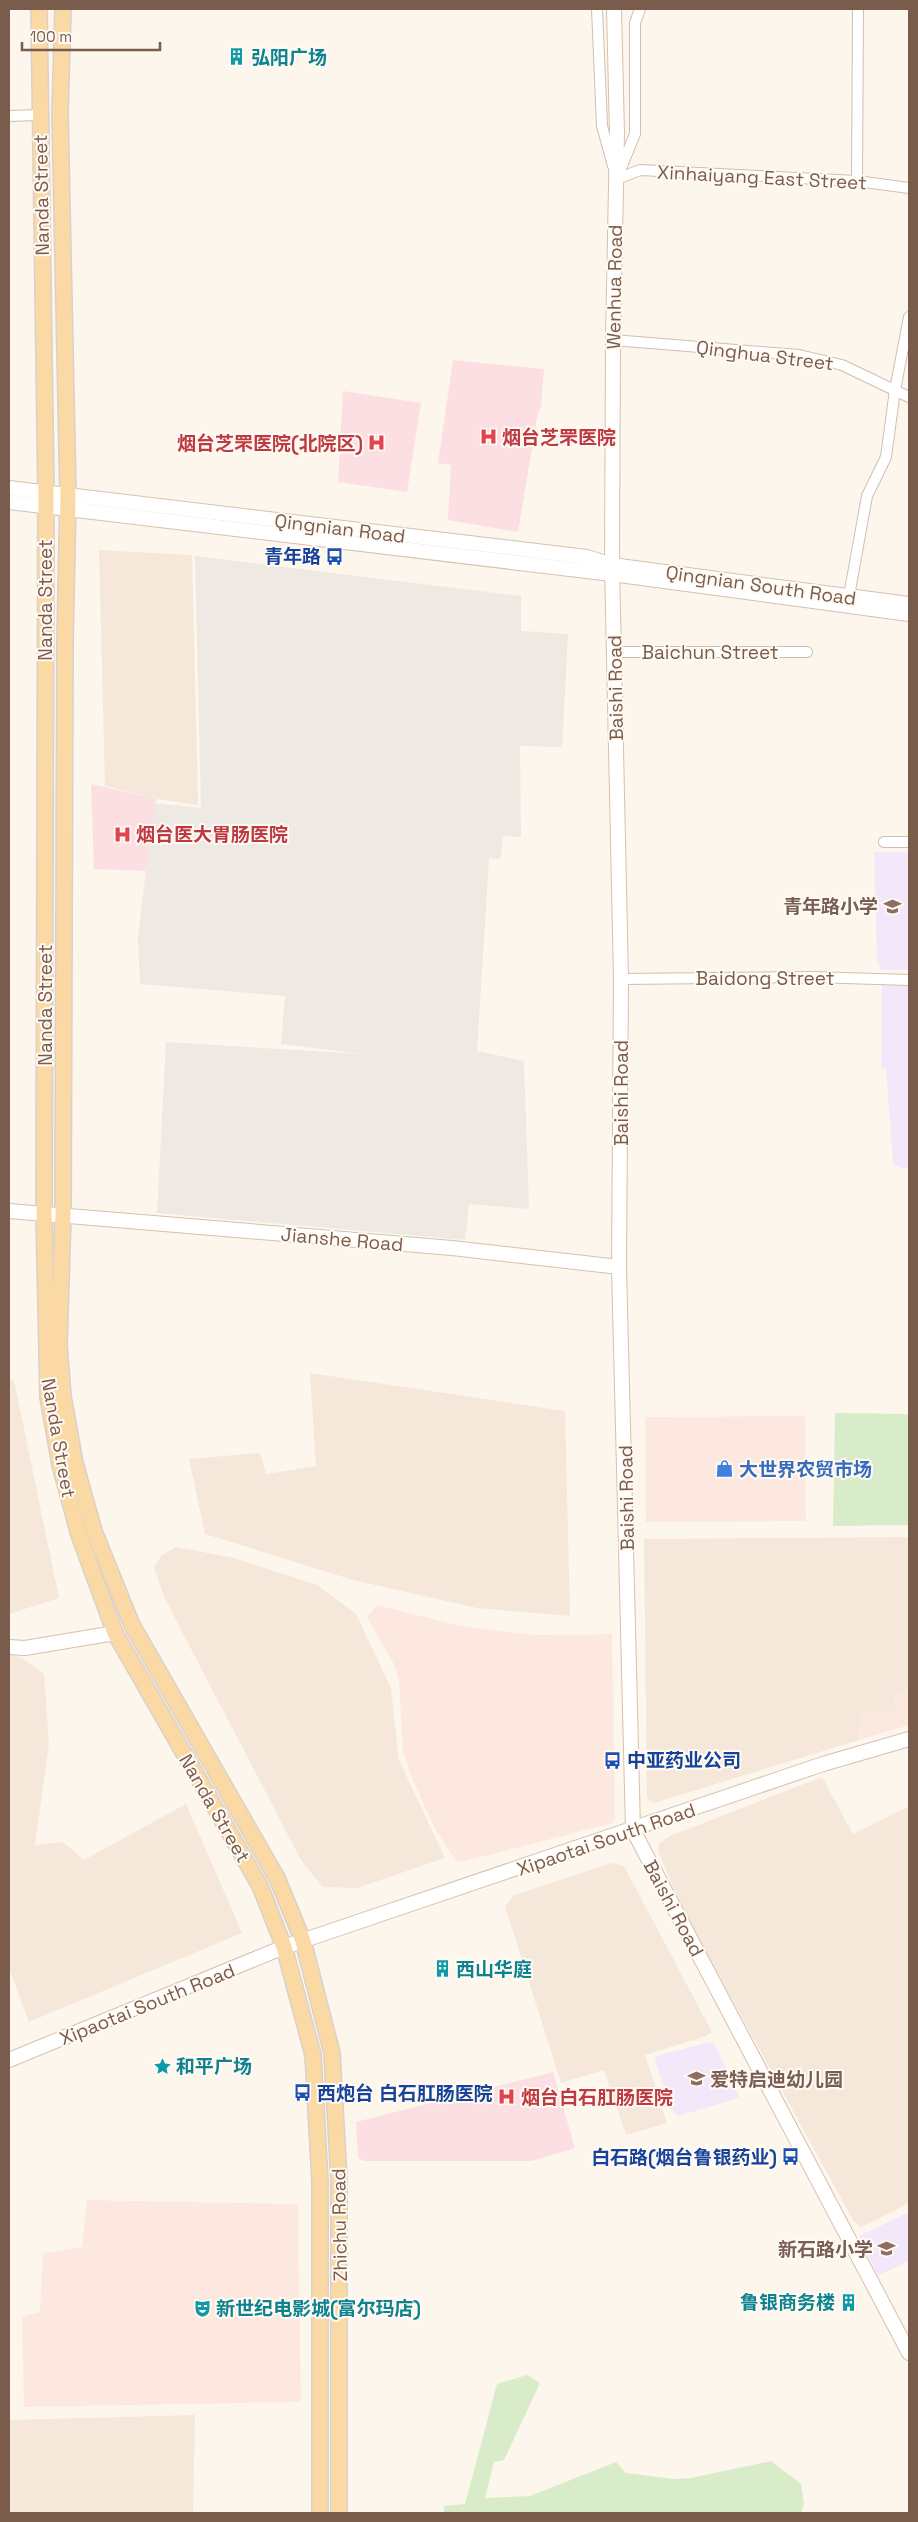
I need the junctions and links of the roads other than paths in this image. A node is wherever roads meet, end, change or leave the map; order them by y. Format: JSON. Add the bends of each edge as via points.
{"nodes":[{"id":1,"x":28,"y":9,"type":"edge"},
{"id":2,"x":39,"y":9,"type":"edge"},
{"id":3,"x":63,"y":9,"type":"edge"},
{"id":4,"x":597,"y":9,"type":"edge"},
{"id":5,"x":614,"y":9,"type":"edge"},
{"id":6,"x":640,"y":9,"type":"edge"},
{"id":7,"x":858,"y":9,"type":"edge"},
{"id":8,"x":39,"y":42,"type":"junction"},
{"id":9,"x":39,"y":115,"type":"junction"},
{"id":10,"x":9,"y":116,"type":"edge"},
{"id":11,"x":617,"y":179,"type":"junction"},
{"id":12,"x":857,"y":181,"type":"junction"},
{"id":13,"x":909,"y":188,"type":"edge"},
{"id":14,"x":909,"y":317,"type":"edge"},
{"id":15,"x":613,"y":340,"type":"junction"},
{"id":16,"x":895,"y":390,"type":"junction"},
{"id":17,"x":909,"y":397,"type":"edge"},
{"id":18,"x":9,"y":488,"type":"edge"},
{"id":19,"x":46,"y":500,"type":"junction"},
{"id":20,"x":9,"y":502,"type":"edge"},
{"id":21,"x":68,"y":503,"type":"junction"},
{"id":22,"x":612,"y":570,"type":"junction"},
{"id":23,"x":849,"y":596,"type":"junction"},
{"id":24,"x":909,"y":604,"type":"edge"},
{"id":25,"x":909,"y":614,"type":"edge"},
{"id":26,"x":614,"y":652,"type":"junction"},
{"id":27,"x":807,"y":652,"type":"dead end"},
{"id":28,"x":884,"y":842,"type":"dead end"},
{"id":29,"x":909,"y":842,"type":"edge"},
{"id":30,"x":622,"y":979,"type":"junction"},
{"id":31,"x":909,"y":980,"type":"edge"},
{"id":32,"x":9,"y":1210,"type":"edge"},
{"id":33,"x":44,"y":1213,"type":"junction"},
{"id":34,"x":64,"y":1215,"type":"junction"},
{"id":35,"x":620,"y":1267,"type":"junction"},
{"id":36,"x":115,"y":1633,"type":"junction"},
{"id":37,"x":9,"y":1647,"type":"edge"},
{"id":38,"x":909,"y":1738,"type":"edge"},
{"id":39,"x":633,"y":1830,"type":"junction"},
{"id":40,"x":303,"y":1941,"type":"junction"},
{"id":41,"x":284,"y":1947,"type":"junction"},
{"id":42,"x":9,"y":2060,"type":"edge"},
{"id":43,"x":909,"y":2353,"type":"edge"},
{"id":44,"x":320,"y":2513,"type":"edge"},
{"id":45,"x":338,"y":2513,"type":"edge"}],
"edges":[{"from":1,"to":8,"type":"main road"},
{"from":2,"to":8,"type":"main road","name":"Nanda Street"},
{"from":3,"to":21,"type":"main road","name":"Nanda Street","via":[[60,113]]},
{"from":4,"to":11,"type":"street","via":[[602,126]]},
{"from":5,"to":11,"type":"street","name":"Wenhua Road"},
{"from":6,"to":11,"type":"street","via":[[635,24],[634,134]]},
{"from":7,"to":12,"type":"street"},
{"from":8,"to":9,"type":"main road","name":"Nanda Street"},
{"from":9,"to":10,"type":"street"},
{"from":9,"to":19,"type":"main road","name":"Nanda Street"},
{"from":11,"to":12,"type":"street","name":"Xinhaiyang East Street","via":[[640,170]]},
{"from":11,"to":15,"type":"street","name":"Wenhua Road"},
{"from":12,"to":13,"type":"street","name":"Xinhaiyang East Street"},
{"from":14,"to":16,"type":"street"},
{"from":15,"to":16,"type":"street","name":"Qinghua Street","via":[[799,355],[842,365]]},
{"from":15,"to":22,"type":"street","name":"Wenhua Road"},
{"from":16,"to":17,"type":"street","name":"Qinghua Street"},
{"from":16,"to":23,"type":"street","via":[[886,457],[867,496]]},
{"from":18,"to":19,"type":"street"},
{"from":19,"to":20,"type":"street"},
{"from":19,"to":21,"type":"street","name":"Qingnian Road"},
{"from":19,"to":33,"type":"main road","name":"Nanda Street"},
{"from":21,"to":22,"type":"street","name":"Qingnian Road"},
{"from":21,"to":34,"type":"main road","name":"Nanda Street"},
{"from":22,"to":23,"type":"street","name":"Qingnian South Road"},
{"from":22,"to":25,"type":"street","name":"Qingnian South Road"},
{"from":22,"to":26,"type":"street","name":"Baishi Road"},
{"from":23,"to":24,"type":"street","name":"Qingnian South Road"},
{"from":26,"to":27,"type":"street","name":"Baichun Street"},
{"from":26,"to":30,"type":"street","name":"Baishi Road"},
{"from":28,"to":29,"type":"street"},
{"from":30,"to":31,"type":"street","name":"Baidong Street","via":[[812,977]]},
{"from":30,"to":35,"type":"street","name":"Baishi Road"},
{"from":32,"to":33,"type":"street"},
{"from":33,"to":34,"type":"street","name":"Jianshe Road"},
{"from":33,"to":36,"type":"main road","name":"Nanda Street","via":[[48,1397],[60,1465],[79,1535]]},
{"from":34,"to":35,"type":"street","name":"Jianshe Road","via":[[452,1248]]},
{"from":34,"to":40,"type":"main road","name":"Nanda Street","via":[[59,1344],[75,1463],[94,1531],[132,1625],[277,1878]]},
{"from":35,"to":39,"type":"street","name":"Baishi Road"},
{"from":36,"to":37,"type":"street","via":[[25,1648]]},
{"from":36,"to":41,"type":"main road","name":"Nanda Street","via":[[260,1886]]},
{"from":38,"to":39,"type":"street","name":"Xipaotai South Road"},
{"from":39,"to":40,"type":"street","name":"Xipaotai South Road"},
{"from":39,"to":43,"type":"street","name":"Baishi Road"},
{"from":40,"to":41,"type":"street","name":"Xipaotai South Road"},
{"from":40,"to":45,"type":"main road","name":"Zhichu Road","via":[[332,2053],[339,2181]]},
{"from":41,"to":42,"type":"street","name":"Xipaotai South Road"},
{"from":41,"to":44,"type":"main road","name":"Zhichu Road","via":[[313,2065],[320,2182]]}]}
